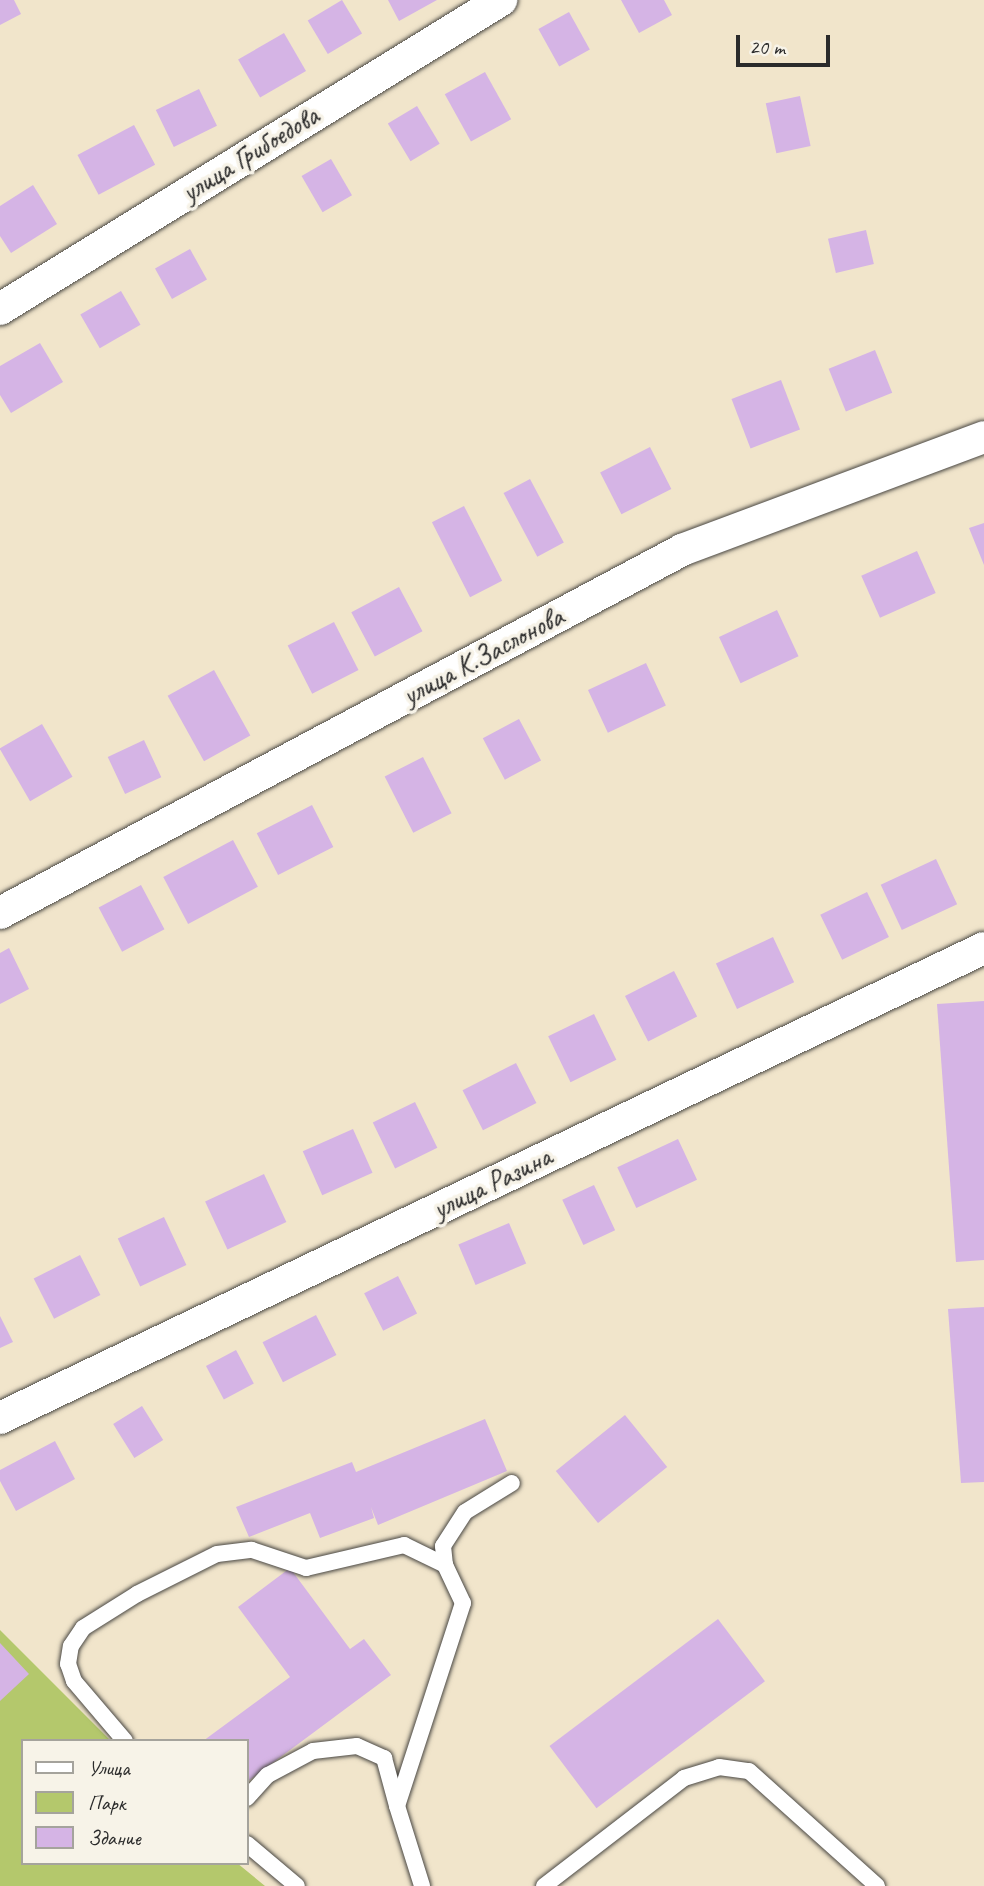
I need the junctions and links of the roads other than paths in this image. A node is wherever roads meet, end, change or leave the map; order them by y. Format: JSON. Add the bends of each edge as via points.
{"nodes":[{"id":1,"x":501,"y":0,"type":"edge"},
{"id":2,"x":0,"y":309,"type":"edge"},
{"id":3,"x":984,"y":437,"type":"edge"},
{"id":4,"x":0,"y":913,"type":"edge"},
{"id":5,"x":984,"y":948,"type":"edge"},
{"id":6,"x":0,"y":1418,"type":"edge"},
{"id":7,"x":512,"y":1483,"type":"dead end"},
{"id":8,"x":445,"y":1565,"type":"junction"},
{"id":9,"x":123,"y":1739,"type":"edge"},
{"id":10,"x":248,"y":1797,"type":"edge"},
{"id":11,"x":397,"y":1806,"type":"junction"},
{"id":12,"x":248,"y":1845,"type":"edge"},
{"id":13,"x":298,"y":1886,"type":"edge"},
{"id":14,"x":422,"y":1886,"type":"edge"},
{"id":15,"x":544,"y":1886,"type":"edge"},
{"id":16,"x":877,"y":1886,"type":"edge"}],
"edges":[{"from":1,"to":2,"type":"street","name":"улица Грибоедова"},
{"from":3,"to":4,"type":"street","name":"улица К.Заслонова","via":[[682,550]]},
{"from":5,"to":6,"type":"street","name":"улица Разина"},
{"from":7,"to":8,"type":"lane","via":[[465,1512],[443,1546]]},
{"from":8,"to":9,"type":"lane","via":[[404,1545],[306,1567],[252,1550],[216,1554],[137,1594],[83,1628],[71,1646],[68,1664],[94,1708]]},
{"from":8,"to":11,"type":"lane","via":[[463,1603],[459,1626]]},
{"from":10,"to":11,"type":"lane","via":[[268,1776],[313,1751],[357,1746],[384,1758]]},
{"from":11,"to":14,"type":"lane"},
{"from":12,"to":13,"type":"lane"},
{"from":15,"to":16,"type":"lane","via":[[684,1778],[719,1767],[749,1771]]}]}
